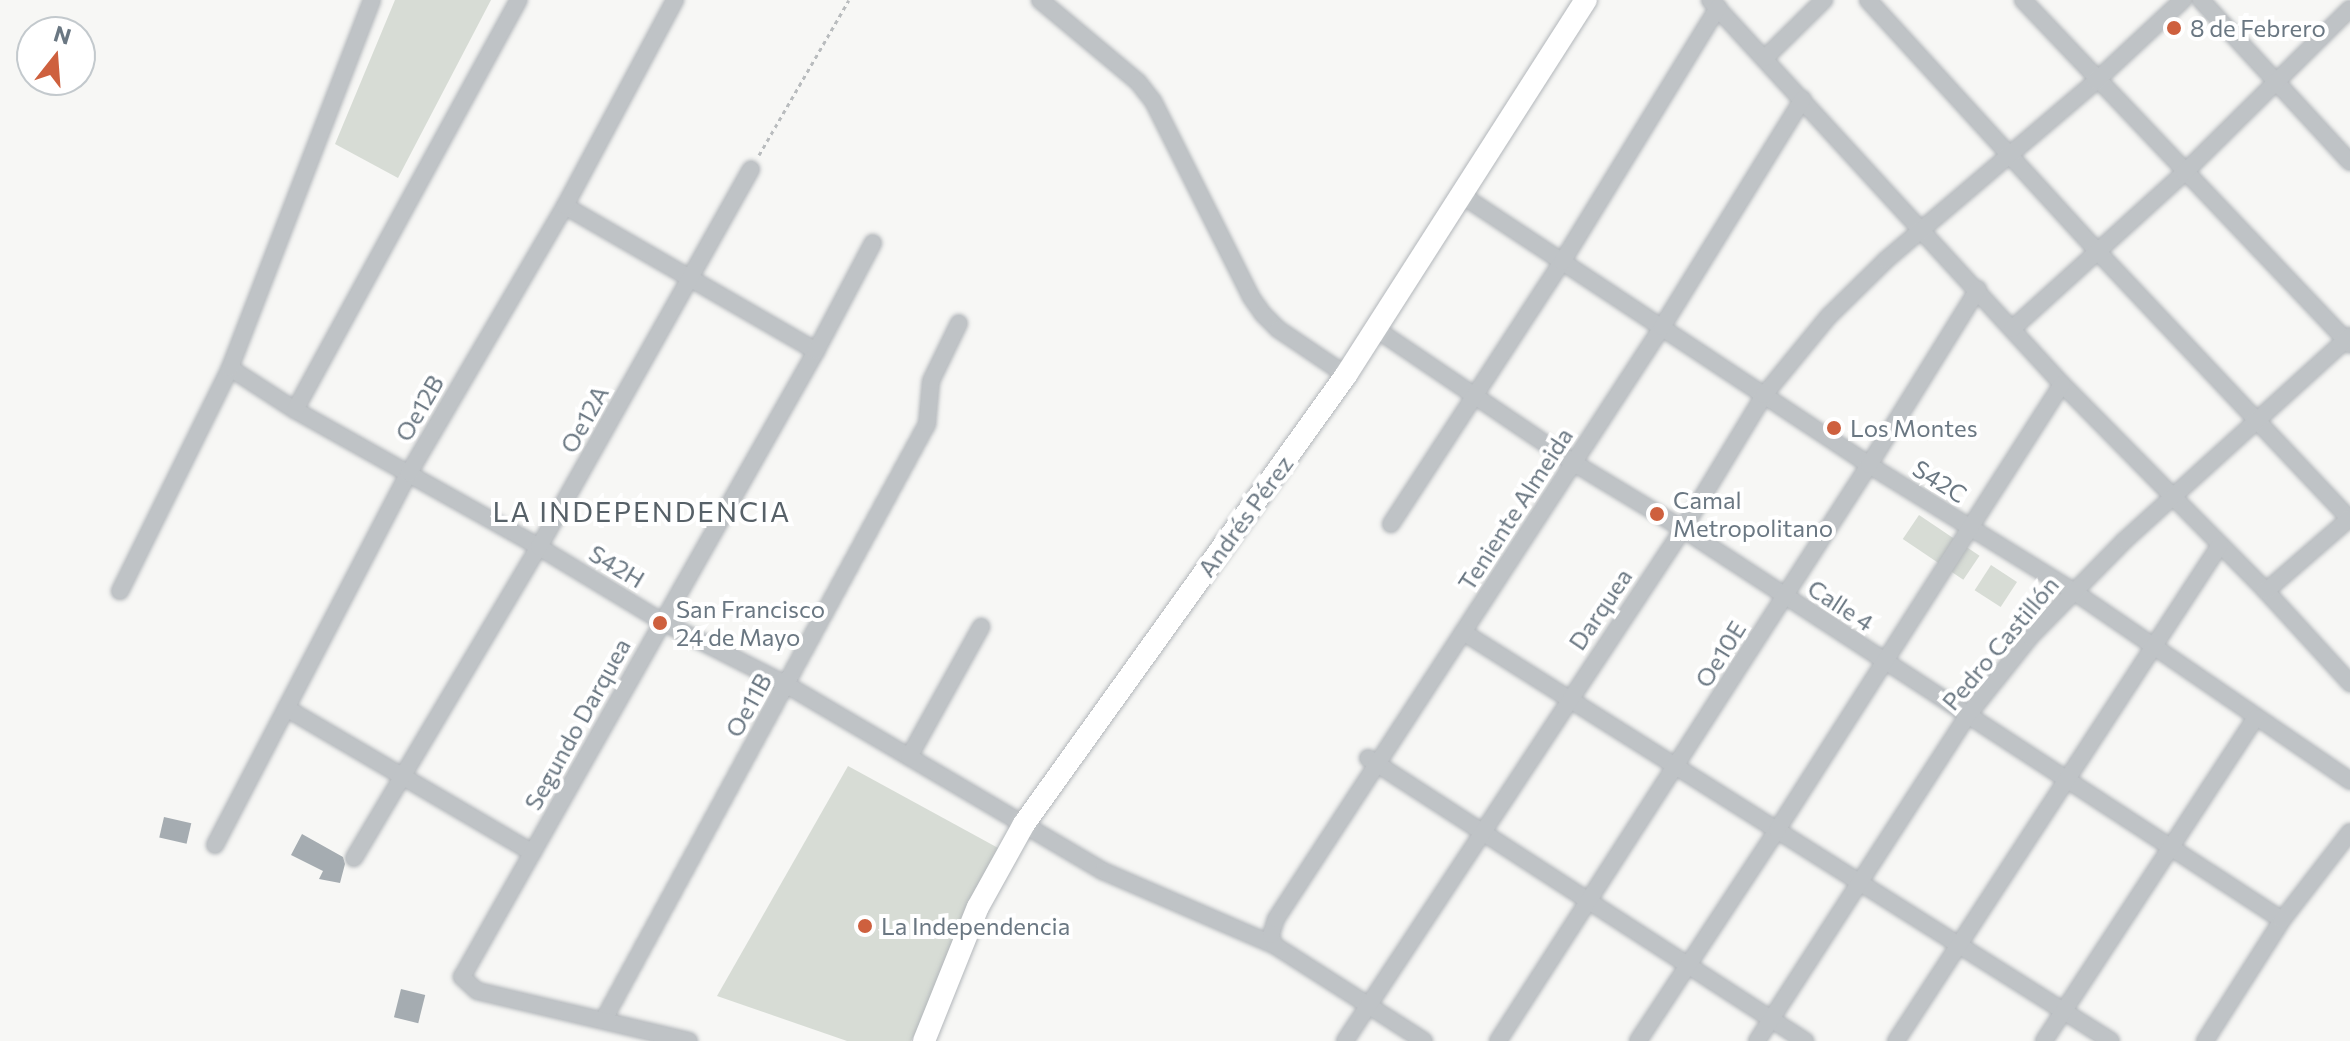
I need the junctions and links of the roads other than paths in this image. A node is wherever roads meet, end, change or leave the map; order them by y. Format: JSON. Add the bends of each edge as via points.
{"nodes":[{"id":1,"x":372,"y":0,"type":"edge"},
{"id":2,"x":519,"y":0,"type":"edge"},
{"id":3,"x":675,"y":0,"type":"edge"},
{"id":4,"x":1040,"y":0,"type":"edge"},
{"id":5,"x":1586,"y":0,"type":"edge"},
{"id":6,"x":1824,"y":0,"type":"edge"},
{"id":7,"x":1868,"y":0,"type":"edge"},
{"id":8,"x":2023,"y":0,"type":"edge"},
{"id":9,"x":2183,"y":0,"type":"edge"},
{"id":10,"x":2201,"y":0,"type":"edge"},
{"id":11,"x":1714,"y":4,"type":"edge"},
{"id":12,"x":2350,"y":9,"type":"edge"},
{"id":13,"x":1765,"y":58,"type":"junction"},
{"id":14,"x":2096,"y":81,"type":"junction"},
{"id":15,"x":2276,"y":81,"type":"junction"},
{"id":16,"x":1803,"y":99,"type":"junction"},
{"id":17,"x":2009,"y":155,"type":"junction"},
{"id":18,"x":2350,"y":162,"type":"edge"},
{"id":19,"x":751,"y":169,"type":"road end"},
{"id":20,"x":2184,"y":173,"type":"junction"},
{"id":21,"x":1463,"y":196,"type":"junction"},
{"id":22,"x":565,"y":206,"type":"junction"},
{"id":23,"x":1922,"y":228,"type":"junction"},
{"id":24,"x":873,"y":243,"type":"dead end"},
{"id":25,"x":2099,"y":253,"type":"junction"},
{"id":26,"x":1562,"y":262,"type":"junction"},
{"id":27,"x":691,"y":279,"type":"junction"},
{"id":28,"x":1978,"y":289,"type":"junction"},
{"id":29,"x":959,"y":323,"type":"dead end"},
{"id":30,"x":1662,"y":327,"type":"junction"},
{"id":31,"x":1376,"y":329,"type":"junction"},
{"id":32,"x":2012,"y":329,"type":"junction"},
{"id":33,"x":2348,"y":340,"type":"edge"},
{"id":34,"x":816,"y":351,"type":"junction"},
{"id":35,"x":230,"y":368,"type":"junction"},
{"id":36,"x":1346,"y":375,"type":"junction"},
{"id":37,"x":2062,"y":384,"type":"junction"},
{"id":38,"x":1764,"y":395,"type":"junction"},
{"id":39,"x":1474,"y":397,"type":"junction"},
{"id":40,"x":295,"y":410,"type":"junction"},
{"id":41,"x":2257,"y":423,"type":"junction"},
{"id":42,"x":1574,"y":463,"type":"junction"},
{"id":43,"x":1869,"y":465,"type":"junction"},
{"id":44,"x":409,"y":473,"type":"junction"},
{"id":45,"x":2175,"y":498,"type":"junction"},
{"id":46,"x":2350,"y":518,"type":"edge"},
{"id":47,"x":1391,"y":524,"type":"dead end"},
{"id":48,"x":1970,"y":528,"type":"junction"},
{"id":49,"x":1683,"y":529,"type":"junction"},
{"id":50,"x":2220,"y":545,"type":"junction"},
{"id":51,"x":539,"y":547,"type":"junction"},
{"id":52,"x":120,"y":591,"type":"dead end"},
{"id":53,"x":2073,"y":591,"type":"junction"},
{"id":54,"x":2266,"y":591,"type":"junction"},
{"id":55,"x":1784,"y":597,"type":"junction"},
{"id":56,"x":661,"y":621,"type":"junction"},
{"id":57,"x":981,"y":627,"type":"dead end"},
{"id":58,"x":1463,"y":632,"type":"junction"},
{"id":59,"x":2153,"y":647,"type":"junction"},
{"id":60,"x":1883,"y":660,"type":"junction"},
{"id":61,"x":2350,"y":683,"type":"edge"},
{"id":62,"x":787,"y":685,"type":"junction"},
{"id":63,"x":1569,"y":699,"type":"junction"},
{"id":64,"x":286,"y":708,"type":"junction"},
{"id":65,"x":1968,"y":715,"type":"junction"},
{"id":66,"x":2255,"y":718,"type":"junction"},
{"id":67,"x":909,"y":757,"type":"junction"},
{"id":68,"x":1373,"y":762,"type":"junction"},
{"id":69,"x":1676,"y":767,"type":"junction"},
{"id":70,"x":402,"y":774,"type":"junction"},
{"id":71,"x":2068,"y":781,"type":"junction"},
{"id":72,"x":2350,"y":781,"type":"edge"},
{"id":73,"x":1024,"y":824,"type":"junction"},
{"id":74,"x":1777,"y":830,"type":"junction"},
{"id":75,"x":2350,"y":832,"type":"edge"},
{"id":76,"x":1484,"y":833,"type":"junction"},
{"id":77,"x":215,"y":845,"type":"dead end"},
{"id":78,"x":2170,"y":846,"type":"junction"},
{"id":79,"x":533,"y":853,"type":"junction"},
{"id":80,"x":354,"y":858,"type":"dead end"},
{"id":81,"x":1860,"y":883,"type":"junction"},
{"id":82,"x":1587,"y":900,"type":"junction"},
{"id":83,"x":2282,"y":920,"type":"junction"},
{"id":84,"x":1274,"y":945,"type":"junction"},
{"id":85,"x":1960,"y":946,"type":"junction"},
{"id":86,"x":1686,"y":964,"type":"junction"},
{"id":87,"x":1370,"y":1004,"type":"junction"},
{"id":88,"x":2062,"y":1010,"type":"junction"},
{"id":89,"x":604,"y":1019,"type":"junction"},
{"id":90,"x":1772,"y":1019,"type":"junction"},
{"id":91,"x":689,"y":1041,"type":"edge"},
{"id":92,"x":924,"y":1041,"type":"edge"},
{"id":93,"x":1345,"y":1041,"type":"edge"},
{"id":94,"x":1424,"y":1041,"type":"edge"},
{"id":95,"x":1498,"y":1041,"type":"edge"},
{"id":96,"x":1638,"y":1041,"type":"edge"},
{"id":97,"x":1757,"y":1041,"type":"edge"},
{"id":98,"x":1805,"y":1041,"type":"edge"},
{"id":99,"x":1896,"y":1041,"type":"edge"},
{"id":100,"x":2044,"y":1041,"type":"edge"},
{"id":101,"x":2111,"y":1041,"type":"edge"},
{"id":102,"x":2205,"y":1041,"type":"edge"}],
"edges":[{"from":1,"to":35,"type":"street"},
{"from":2,"to":40,"type":"street"},
{"from":3,"to":22,"type":"street","name":"Oe12B"},
{"from":4,"to":36,"type":"street","via":[[1138,82],[1153,101],[1263,314]]},
{"from":5,"to":21,"type":"street","name":"Andrés Pérez"},
{"from":6,"to":13,"type":"street"},
{"from":7,"to":17,"type":"street"},
{"from":8,"to":14,"type":"street"},
{"from":9,"to":14,"type":"street"},
{"from":10,"to":15,"type":"street"},
{"from":11,"to":13,"type":"street"},
{"from":11,"to":26,"type":"street"},
{"from":12,"to":15,"type":"street"},
{"from":13,"to":16,"type":"street"},
{"from":14,"to":17,"type":"street"},
{"from":14,"to":20,"type":"street"},
{"from":15,"to":18,"type":"street"},
{"from":15,"to":20,"type":"street"},
{"from":16,"to":23,"type":"street"},
{"from":16,"to":30,"type":"street","name":"Teniente Almeida"},
{"from":17,"to":23,"type":"street"},
{"from":17,"to":25,"type":"street"},
{"from":19,"to":27,"type":"street","name":"Oe12A"},
{"from":20,"to":25,"type":"street"},
{"from":20,"to":33,"type":"street"},
{"from":21,"to":26,"type":"street","name":"S42C"},
{"from":21,"to":31,"type":"street","name":"Andrés Pérez"},
{"from":22,"to":27,"type":"street"},
{"from":22,"to":44,"type":"street","name":"Oe12B"},
{"from":23,"to":28,"type":"street"},
{"from":23,"to":38,"type":"street","name":"Darquea","via":[[1829,316]]},
{"from":24,"to":34,"type":"street","name":"Segundo Darquea"},
{"from":25,"to":32,"type":"street"},
{"from":25,"to":41,"type":"street"},
{"from":26,"to":30,"type":"street","name":"S42C"},
{"from":26,"to":39,"type":"street"},
{"from":27,"to":34,"type":"street"},
{"from":27,"to":51,"type":"street","name":"Oe12A"},
{"from":28,"to":32,"type":"street"},
{"from":28,"to":43,"type":"street","name":"Oe10E"},
{"from":29,"to":62,"type":"street","name":"Oe11B","via":[[931,381],[927,424]]},
{"from":30,"to":38,"type":"street","name":"S42C"},
{"from":30,"to":42,"type":"street","name":"Teniente Almeida"},
{"from":31,"to":36,"type":"street","name":"Andrés Pérez"},
{"from":31,"to":39,"type":"street","name":"Calle 4"},
{"from":32,"to":37,"type":"street"},
{"from":33,"to":41,"type":"street","name":"Pedro Castillón"},
{"from":34,"to":56,"type":"street","name":"Segundo Darquea"},
{"from":35,"to":40,"type":"street","name":"S42H"},
{"from":35,"to":52,"type":"street"},
{"from":36,"to":73,"type":"street","name":"Andrés Pérez"},
{"from":37,"to":45,"type":"street"},
{"from":37,"to":48,"type":"street"},
{"from":38,"to":43,"type":"street","name":"S42C"},
{"from":38,"to":49,"type":"street","name":"Darquea"},
{"from":39,"to":42,"type":"street","name":"Calle 4"},
{"from":39,"to":47,"type":"street"},
{"from":40,"to":44,"type":"street","name":"S42H"},
{"from":41,"to":45,"type":"street","name":"Pedro Castillón"},
{"from":41,"to":46,"type":"street"},
{"from":42,"to":49,"type":"street","name":"Calle 4"},
{"from":42,"to":58,"type":"street","name":"Teniente Almeida"},
{"from":43,"to":48,"type":"street","name":"S42C"},
{"from":43,"to":55,"type":"street","name":"Oe10E"},
{"from":44,"to":51,"type":"street","name":"S42H"},
{"from":44,"to":64,"type":"street","name":"Oe12B"},
{"from":45,"to":50,"type":"street"},
{"from":45,"to":53,"type":"street","name":"Pedro Castillón"},
{"from":46,"to":54,"type":"street"},
{"from":48,"to":53,"type":"street","name":"S42C"},
{"from":48,"to":60,"type":"street"},
{"from":49,"to":55,"type":"street","name":"Calle 4"},
{"from":49,"to":63,"type":"street","name":"Darquea"},
{"from":50,"to":54,"type":"street"},
{"from":50,"to":59,"type":"street"},
{"from":51,"to":56,"type":"street","name":"S42H"},
{"from":51,"to":70,"type":"street","name":"Oe12A"},
{"from":53,"to":59,"type":"street","name":"S42C"},
{"from":53,"to":65,"type":"street","name":"Pedro Castillón"},
{"from":54,"to":61,"type":"street"},
{"from":55,"to":60,"type":"street","name":"Calle 4"},
{"from":55,"to":69,"type":"street","name":"Oe10E"},
{"from":56,"to":62,"type":"street","name":"S42H"},
{"from":56,"to":79,"type":"street","name":"Segundo Darquea"},
{"from":57,"to":67,"type":"street"},
{"from":58,"to":63,"type":"street"},
{"from":58,"to":68,"type":"street","name":"Teniente Almeida"},
{"from":59,"to":66,"type":"street","name":"S42C"},
{"from":59,"to":71,"type":"street"},
{"from":60,"to":65,"type":"street","name":"Calle 4"},
{"from":60,"to":74,"type":"street"},
{"from":62,"to":67,"type":"street","name":"S42H"},
{"from":62,"to":89,"type":"street","name":"Oe11B"},
{"from":63,"to":69,"type":"street"},
{"from":63,"to":76,"type":"street","name":"Darquea"},
{"from":64,"to":70,"type":"street"},
{"from":64,"to":77,"type":"street","name":"Oe12B"},
{"from":65,"to":71,"type":"street","name":"Calle 4"},
{"from":65,"to":81,"type":"street","name":"Pedro Castillón"},
{"from":66,"to":72,"type":"street","name":"S42C"},
{"from":66,"to":78,"type":"street"},
{"from":67,"to":73,"type":"street","name":"S42H"},
{"from":68,"to":76,"type":"street"},
{"from":68,"to":84,"type":"street","name":"Teniente Almeida","via":[[1276,919]]},
{"from":69,"to":74,"type":"street"},
{"from":69,"to":82,"type":"street","name":"Oe10E"},
{"from":70,"to":79,"type":"street"},
{"from":70,"to":80,"type":"street","name":"Oe12A"},
{"from":71,"to":78,"type":"street","name":"Calle 4"},
{"from":71,"to":85,"type":"street"},
{"from":73,"to":84,"type":"street","name":"S42H","via":[[1152,895]]},
{"from":73,"to":92,"type":"street","name":"Andrés Pérez","via":[[978,907]]},
{"from":74,"to":81,"type":"street"},
{"from":74,"to":86,"type":"street"},
{"from":75,"to":83,"type":"street"},
{"from":76,"to":82,"type":"street"},
{"from":76,"to":87,"type":"street","name":"Darquea"},
{"from":78,"to":83,"type":"street","name":"Calle 4"},
{"from":78,"to":88,"type":"street"},
{"from":79,"to":89,"type":"street","name":"Segundo Darquea","via":[[465,969],[464,982],[477,991]]},
{"from":81,"to":85,"type":"street"},
{"from":81,"to":90,"type":"street","name":"Pedro Castillón"},
{"from":82,"to":86,"type":"street"},
{"from":82,"to":95,"type":"street","name":"Oe10E"},
{"from":83,"to":102,"type":"street"},
{"from":84,"to":87,"type":"street","name":"S42H"},
{"from":85,"to":88,"type":"street"},
{"from":85,"to":99,"type":"street"},
{"from":86,"to":90,"type":"street"},
{"from":86,"to":96,"type":"street"},
{"from":87,"to":93,"type":"street","name":"Darquea"},
{"from":87,"to":94,"type":"street","name":"S42H"},
{"from":88,"to":100,"type":"street"},
{"from":88,"to":101,"type":"street"},
{"from":89,"to":91,"type":"street","name":"Segundo Darquea"},
{"from":90,"to":97,"type":"street","name":"Pedro Castillón"},
{"from":90,"to":98,"type":"street"}]}
